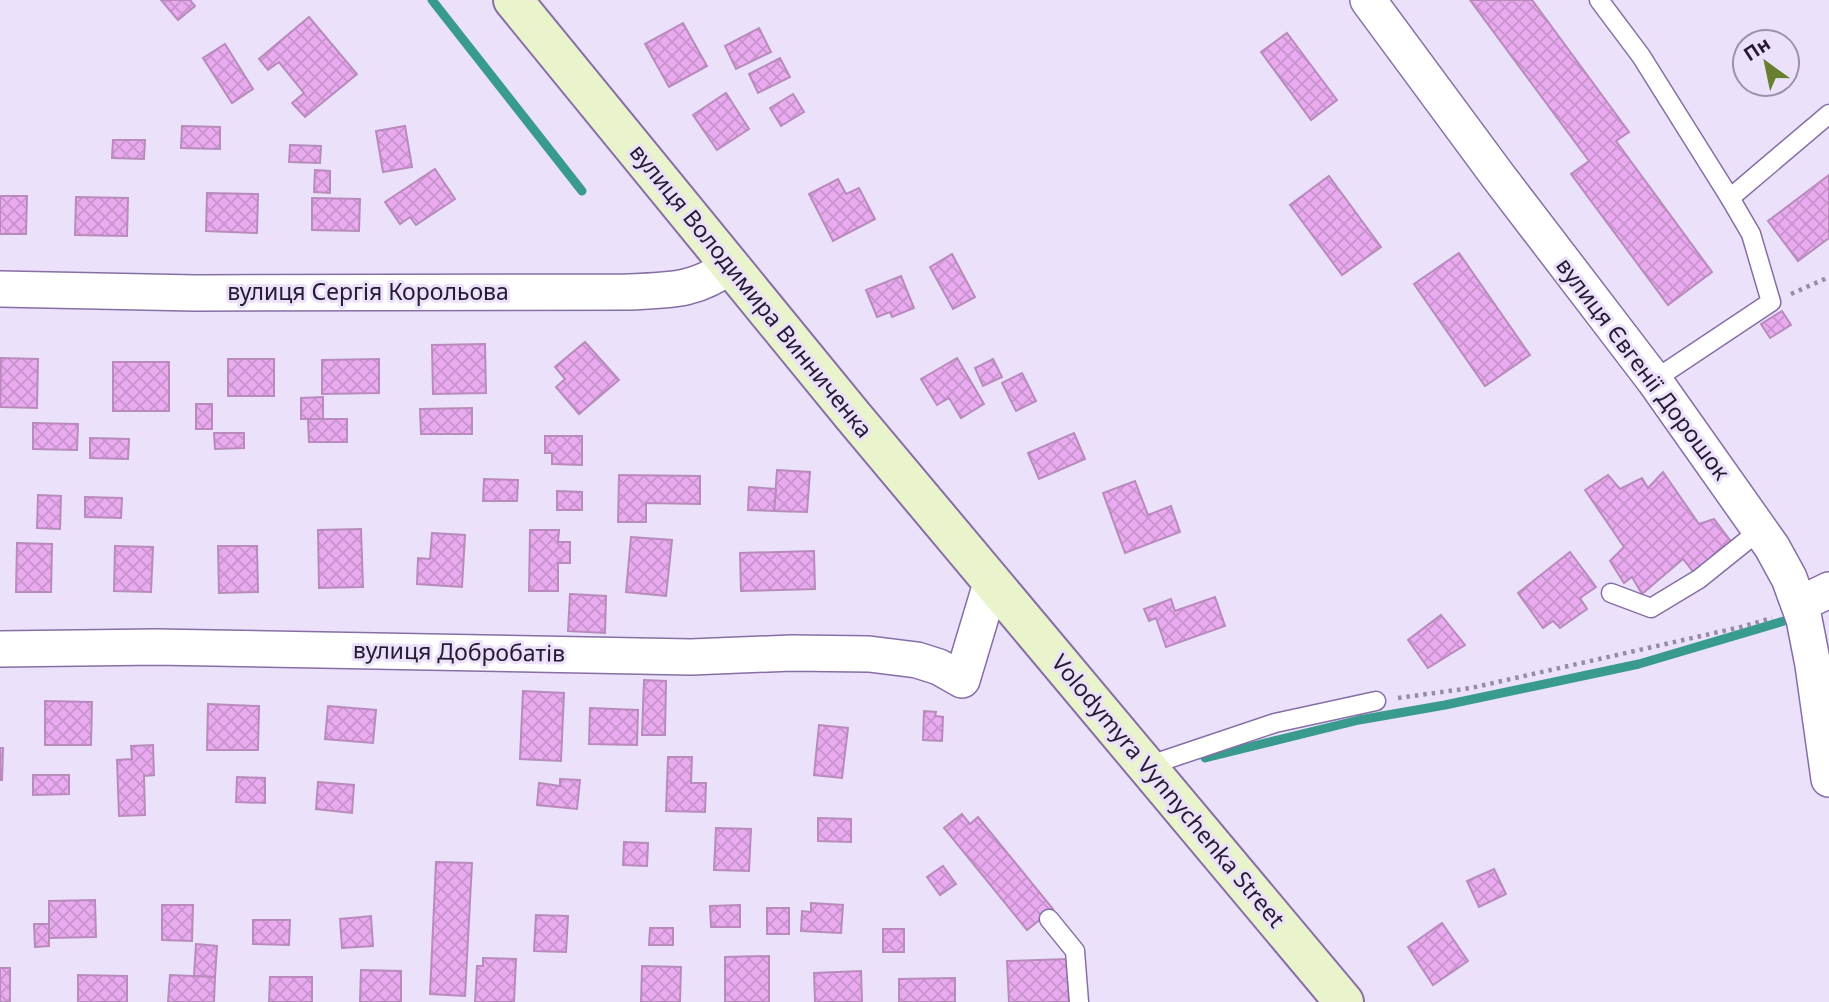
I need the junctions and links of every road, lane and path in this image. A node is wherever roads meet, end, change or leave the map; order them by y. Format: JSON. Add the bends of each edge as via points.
{"nodes":[{"id":1,"x":513,"y":0,"type":"edge"},
{"id":2,"x":1368,"y":0,"type":"edge"},
{"id":3,"x":1599,"y":0,"type":"edge"},
{"id":4,"x":1829,"y":114,"type":"edge"},
{"id":5,"x":1730,"y":198,"type":"junction"},
{"id":6,"x":731,"y":265,"type":"junction"},
{"id":7,"x":1829,"y":277,"type":"edge"},
{"id":8,"x":0,"y":289,"type":"edge"},
{"id":9,"x":1771,"y":302,"type":"junction"},
{"id":10,"x":1654,"y":380,"type":"junction"},
{"id":11,"x":1760,"y":530,"type":"junction"},
{"id":12,"x":992,"y":580,"type":"junction"},
{"id":13,"x":1611,"y":593,"type":"dead end"},
{"id":14,"x":1814,"y":597,"type":"edge"},
{"id":15,"x":0,"y":649,"type":"edge"},
{"id":16,"x":1376,"y":701,"type":"joint"},
{"id":17,"x":1147,"y":766,"type":"junction"},
{"id":18,"x":1829,"y":779,"type":"edge"},
{"id":19,"x":1049,"y":919,"type":"dead end"},
{"id":20,"x":1079,"y":1002,"type":"edge"},
{"id":21,"x":1344,"y":1002,"type":"edge"}],
"edges":[{"from":1,"to":6,"type":"main road","name":"вулиця Володимира Винниченка"},
{"from":2,"to":10,"type":"street","name":"вулиця Євгенії Дорошок"},
{"from":3,"to":5,"type":"lane","via":[[1641,56]]},
{"from":4,"to":5,"type":"lane"},
{"from":5,"to":9,"type":"lane","via":[[1751,234]]},
{"from":6,"to":8,"type":"street","name":"вулиця Сергія Корольова","via":[[702,284],[627,292]]},
{"from":6,"to":12,"type":"main road","name":"вулиця Володимира Винниченка"},
{"from":7,"to":9,"type":"path"},
{"from":9,"to":10,"type":"lane"},
{"from":10,"to":11,"type":"street","name":"вулиця Євгенії Дорошок"},
{"from":11,"to":13,"type":"lane","via":[[1699,579],[1651,608]]},
{"from":11,"to":14,"type":"street","name":"вулиця Євгенії Дорошок","via":[[1789,578]]},
{"from":12,"to":15,"type":"street","name":"вулиця Добробатів","via":[[962,680],[918,660],[869,654],[681,657],[156,647]]},
{"from":12,"to":17,"type":"main road","name":"Volodymyra Vynnychenka Street"},
{"from":14,"to":16,"type":"path","via":[[1741,628],[1471,688]]},
{"from":14,"to":18,"type":"street","name":"вулиця Євгенії Дорошок","via":[[1814,665]]},
{"from":16,"to":17,"type":"lane","via":[[1275,723]]},
{"from":17,"to":21,"type":"main road","name":"Volodymyra Vynnychenka Street"},
{"from":19,"to":20,"type":"lane","via":[[1075,951]]}]}
